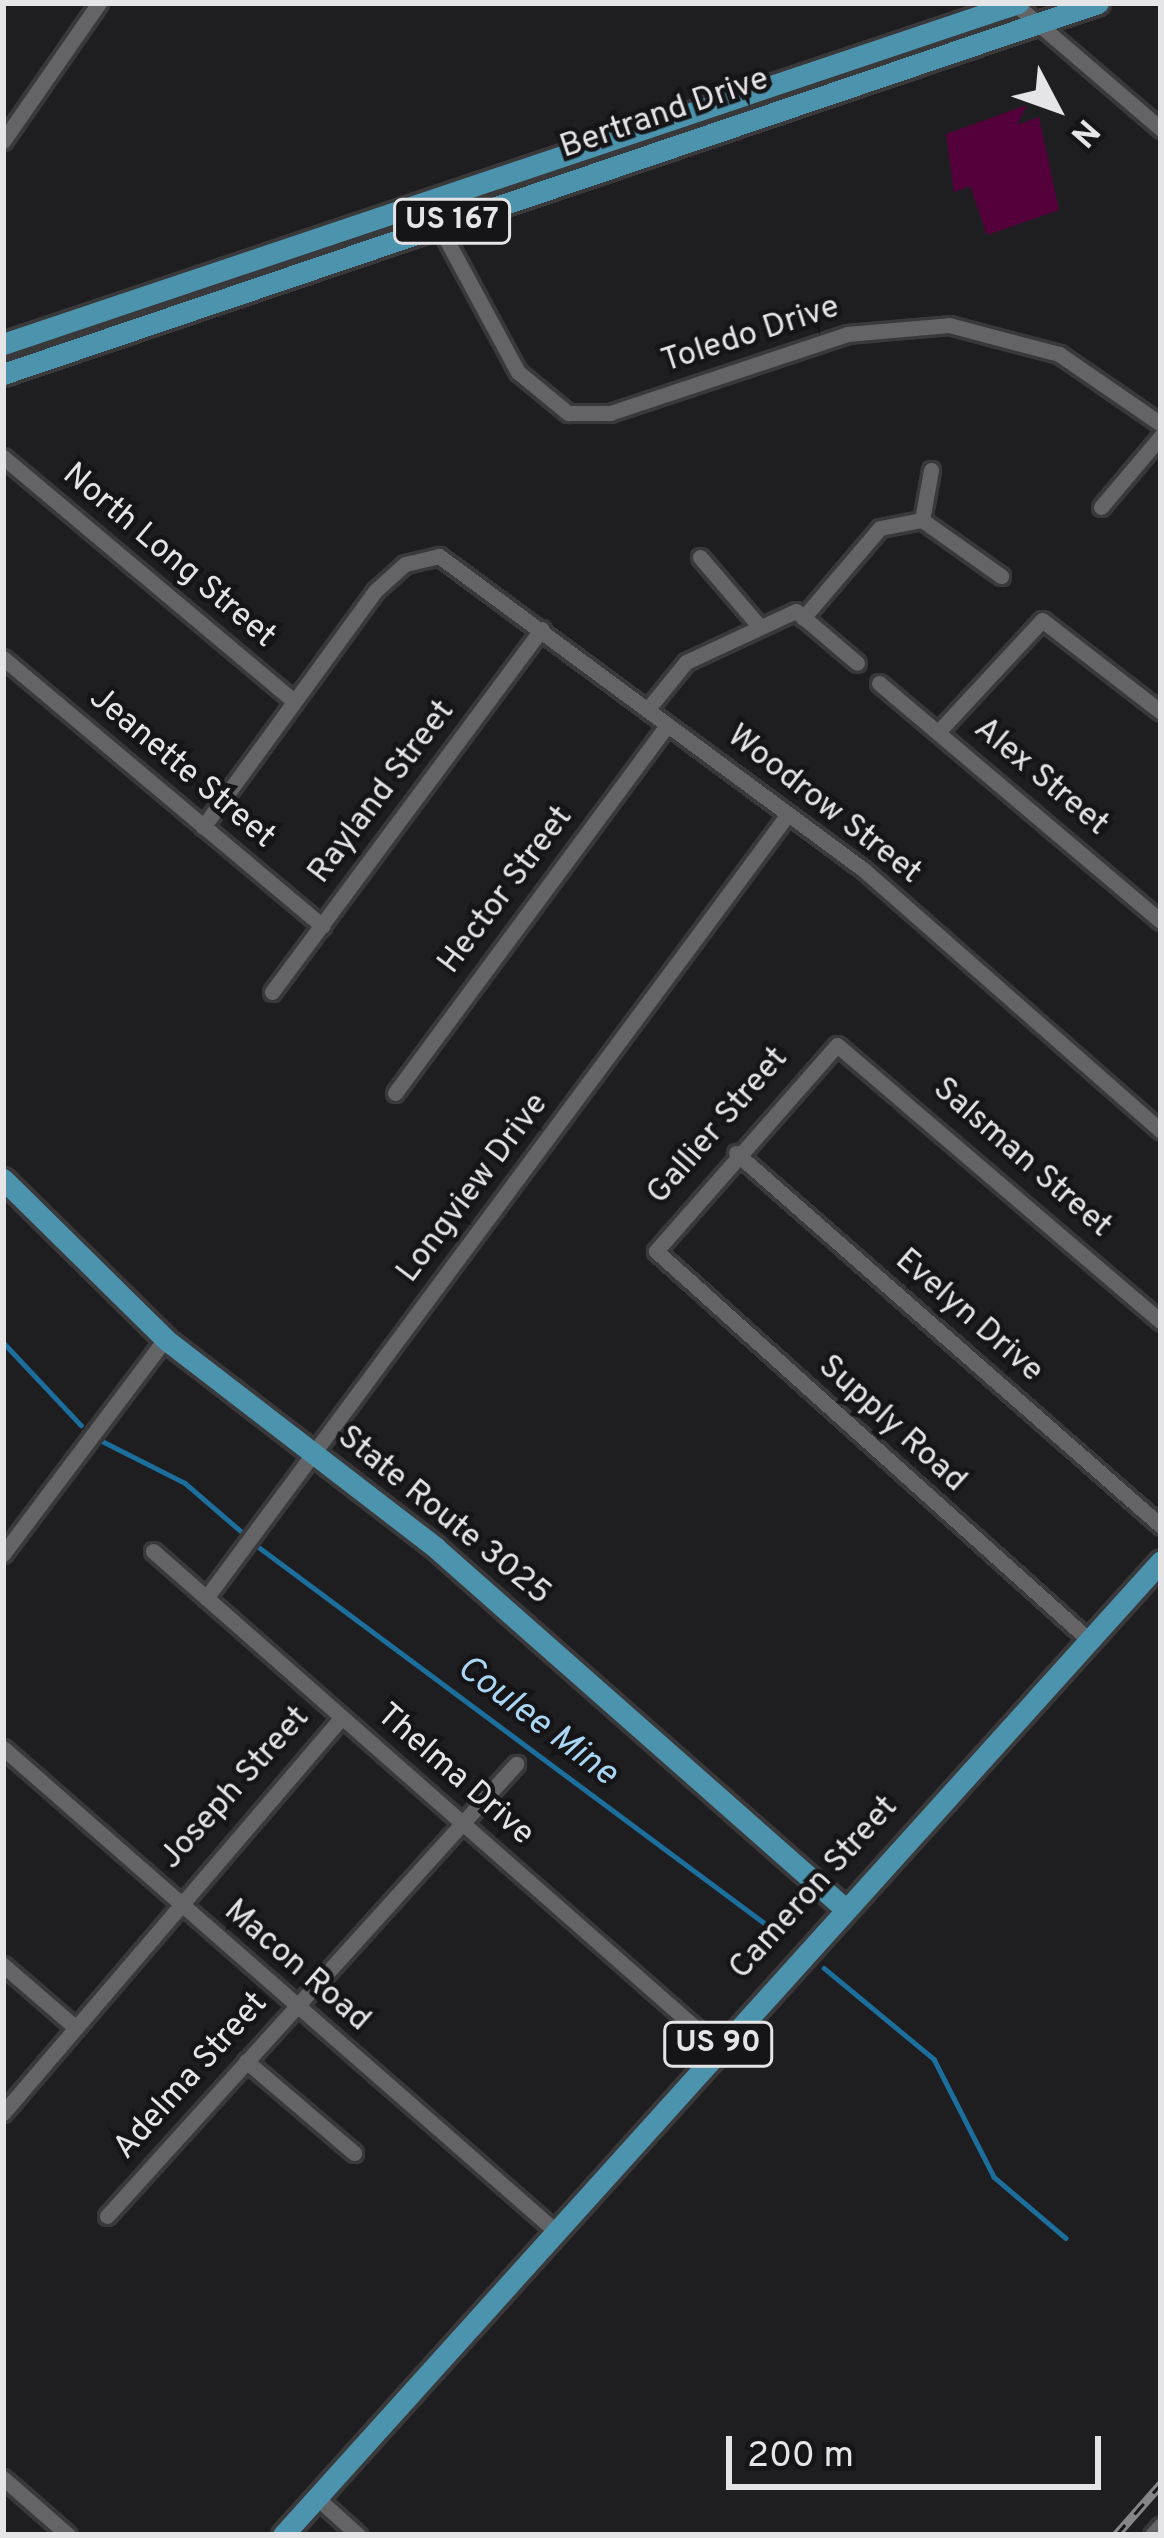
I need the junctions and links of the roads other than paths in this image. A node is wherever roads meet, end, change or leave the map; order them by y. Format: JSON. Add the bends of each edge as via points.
{"nodes":[{"id":1,"x":99,"y":3,"type":"edge"},
{"id":2,"x":1016,"y":3,"type":"edge"},
{"id":3,"x":1098,"y":3,"type":"edge"},
{"id":4,"x":1038,"y":23,"type":"junction"},
{"id":5,"x":1161,"y":129,"type":"edge"},
{"id":6,"x":3,"y":141,"type":"edge"},
{"id":7,"x":439,"y":226,"type":"junction"},
{"id":8,"x":249,"y":263,"type":"junction"},
{"id":9,"x":253,"y":288,"type":"junction"},
{"id":10,"x":3,"y":344,"type":"edge"},
{"id":11,"x":3,"y":374,"type":"edge"},
{"id":12,"x":1161,"y":424,"type":"edge"},
{"id":13,"x":1161,"y":436,"type":"edge"},
{"id":14,"x":3,"y":457,"type":"edge"},
{"id":15,"x":931,"y":470,"type":"dead end"},
{"id":16,"x":1100,"y":507,"type":"dead end"},
{"id":17,"x":922,"y":520,"type":"junction"},
{"id":18,"x":700,"y":557,"type":"dead end"},
{"id":19,"x":1001,"y":576,"type":"dead end"},
{"id":20,"x":803,"y":617,"type":"junction"},
{"id":21,"x":760,"y":627,"type":"junction"},
{"id":22,"x":542,"y":629,"type":"junction"},
{"id":23,"x":3,"y":658,"type":"edge"},
{"id":24,"x":857,"y":663,"type":"dead end"},
{"id":25,"x":879,"y":682,"type":"dead end"},
{"id":26,"x":294,"y":701,"type":"junction"},
{"id":27,"x":647,"y":710,"type":"junction"},
{"id":28,"x":1161,"y":712,"type":"edge"},
{"id":29,"x":667,"y":724,"type":"junction"},
{"id":30,"x":938,"y":731,"type":"junction"},
{"id":31,"x":788,"y":814,"type":"junction"},
{"id":32,"x":203,"y":827,"type":"junction"},
{"id":33,"x":1161,"y":921,"type":"edge"},
{"id":34,"x":322,"y":926,"type":"junction"},
{"id":35,"x":272,"y":992,"type":"dead end"},
{"id":36,"x":838,"y":1045,"type":"joint"},
{"id":37,"x":395,"y":1093,"type":"dead end"},
{"id":38,"x":1161,"y":1131,"type":"edge"},
{"id":39,"x":736,"y":1153,"type":"junction"},
{"id":40,"x":3,"y":1179,"type":"edge"},
{"id":41,"x":656,"y":1255,"type":"joint"},
{"id":42,"x":1161,"y":1322,"type":"edge"},
{"id":43,"x":165,"y":1339,"type":"junction"},
{"id":44,"x":314,"y":1455,"type":"junction"},
{"id":45,"x":1161,"y":1526,"type":"edge"},
{"id":46,"x":153,"y":1551,"type":"dead end"},
{"id":47,"x":3,"y":1554,"type":"edge"},
{"id":48,"x":1161,"y":1561,"type":"edge"},
{"id":49,"x":206,"y":1598,"type":"junction"},
{"id":50,"x":1089,"y":1640,"type":"junction"},
{"id":51,"x":342,"y":1717,"type":"junction"},
{"id":52,"x":9,"y":1754,"type":"edge"},
{"id":53,"x":516,"y":1764,"type":"dead end"},
{"id":54,"x":3,"y":1775,"type":"edge"},
{"id":55,"x":463,"y":1823,"type":"junction"},
{"id":56,"x":174,"y":1901,"type":"junction"},
{"id":57,"x":843,"y":1907,"type":"junction"},
{"id":58,"x":3,"y":1965,"type":"edge"},
{"id":59,"x":296,"y":2006,"type":"junction"},
{"id":60,"x":76,"y":2028,"type":"junction"},
{"id":61,"x":716,"y":2046,"type":"junction"},
{"id":62,"x":246,"y":2061,"type":"junction"},
{"id":63,"x":3,"y":2113,"type":"edge"},
{"id":64,"x":354,"y":2152,"type":"dead end"},
{"id":65,"x":107,"y":2216,"type":"dead end"},
{"id":66,"x":552,"y":2228,"type":"junction"},
{"id":67,"x":3,"y":2478,"type":"edge"},
{"id":68,"x":316,"y":2497,"type":"junction"},
{"id":69,"x":1161,"y":2525,"type":"edge"},
{"id":70,"x":68,"y":2535,"type":"edge"},
{"id":71,"x":283,"y":2535,"type":"edge"},
{"id":72,"x":358,"y":2535,"type":"edge"},
{"id":73,"x":1152,"y":2535,"type":"edge"}],
"edges":[{"from":1,"to":6,"type":"street"},
{"from":2,"to":4,"type":"street"},
{"from":2,"to":8,"type":"main road","name":"Bertrand Drive","number":"US 167"},
{"from":3,"to":4,"type":"main road","name":"Bertrand Drive","number":"US 167"},
{"from":4,"to":5,"type":"street"},
{"from":4,"to":7,"type":"main road","name":"Bertrand Drive","number":"US 167"},
{"from":7,"to":9,"type":"main road","name":"Bertrand Drive","number":"US 167"},
{"from":7,"to":12,"type":"street","name":"Toledo Drive","via":[[518,373],[568,413],[610,413],[848,334],[949,325],[1059,353]]},
{"from":8,"to":9,"type":"street"},
{"from":8,"to":10,"type":"main road","name":"Bertrand Drive","number":"US 167"},
{"from":9,"to":11,"type":"main road","name":"Bertrand Drive","number":"US 167"},
{"from":13,"to":16,"type":"street"},
{"from":14,"to":26,"type":"street","name":"North Long Street"},
{"from":15,"to":17,"type":"street"},
{"from":17,"to":19,"type":"street"},
{"from":17,"to":20,"type":"street","via":[[880,528]]},
{"from":18,"to":21,"type":"street"},
{"from":20,"to":21,"type":"street"},
{"from":20,"to":24,"type":"street"},
{"from":21,"to":27,"type":"street","via":[[686,662]]},
{"from":22,"to":26,"type":"street","name":"Woodrow Street","via":[[429,555],[375,591]]},
{"from":22,"to":27,"type":"street","name":"Woodrow Street"},
{"from":22,"to":34,"type":"street","name":"Rayland Street"},
{"from":23,"to":32,"type":"street","name":"Jeanette Street"},
{"from":25,"to":30,"type":"street","name":"Alex Street"},
{"from":26,"to":32,"type":"street"},
{"from":27,"to":29,"type":"street","name":"Woodrow Street"},
{"from":28,"to":30,"type":"street","via":[[1042,620]]},
{"from":29,"to":31,"type":"street","name":"Woodrow Street"},
{"from":29,"to":37,"type":"street","name":"Hector Street"},
{"from":30,"to":33,"type":"street","name":"Alex Street"},
{"from":31,"to":38,"type":"street","name":"Woodrow Street"},
{"from":31,"to":44,"type":"street","name":"Longview Drive"},
{"from":32,"to":34,"type":"street","name":"Jeanette Street"},
{"from":34,"to":35,"type":"street","name":"Rayland Street"},
{"from":36,"to":39,"type":"street","name":"Gallier Street"},
{"from":36,"to":42,"type":"street","name":"Salsman Street"},
{"from":39,"to":41,"type":"street","name":"Gallier Street"},
{"from":39,"to":45,"type":"street","name":"Evelyn Drive"},
{"from":40,"to":43,"type":"main road","name":"State Route 3025"},
{"from":41,"to":50,"type":"street","name":"Supply Road"},
{"from":43,"to":44,"type":"main road","name":"State Route 3025"},
{"from":43,"to":47,"type":"street"},
{"from":44,"to":49,"type":"street","name":"Longview Drive"},
{"from":44,"to":57,"type":"main road","name":"State Route 3025","via":[[484,1588]]},
{"from":46,"to":49,"type":"street","name":"Thelma Drive"},
{"from":48,"to":50,"type":"main road","name":"Cameron Street","number":"US 90"},
{"from":49,"to":51,"type":"street","name":"Thelma Drive"},
{"from":50,"to":57,"type":"main road","name":"Cameron Street","number":"US 90"},
{"from":51,"to":55,"type":"street","name":"Thelma Drive"},
{"from":51,"to":56,"type":"street","name":"Joseph Street"},
{"from":52,"to":54,"type":"street"},
{"from":52,"to":56,"type":"street","name":"Macon Road"},
{"from":53,"to":55,"type":"street","name":"Adelma Street"},
{"from":55,"to":59,"type":"street","name":"Adelma Street"},
{"from":55,"to":61,"type":"street","name":"Thelma Drive"},
{"from":56,"to":59,"type":"street","name":"Macon Road"},
{"from":56,"to":60,"type":"street","name":"Joseph Street"},
{"from":57,"to":61,"type":"main road","name":"Cameron Street","number":"US 90"},
{"from":58,"to":60,"type":"street"},
{"from":59,"to":62,"type":"street","name":"Adelma Street"},
{"from":59,"to":66,"type":"street","name":"Macon Road"},
{"from":60,"to":63,"type":"street","name":"Joseph Street"},
{"from":61,"to":66,"type":"main road","name":"Cameron Street","number":"US 90"},
{"from":62,"to":64,"type":"street"},
{"from":62,"to":65,"type":"street","name":"Adelma Street"},
{"from":66,"to":68,"type":"main road","name":"Cameron Street","number":"US 90"},
{"from":67,"to":70,"type":"street"},
{"from":68,"to":71,"type":"main road","name":"Cameron Street","number":"US 90"},
{"from":68,"to":72,"type":"street"},
{"from":69,"to":73,"type":"street"}]}
